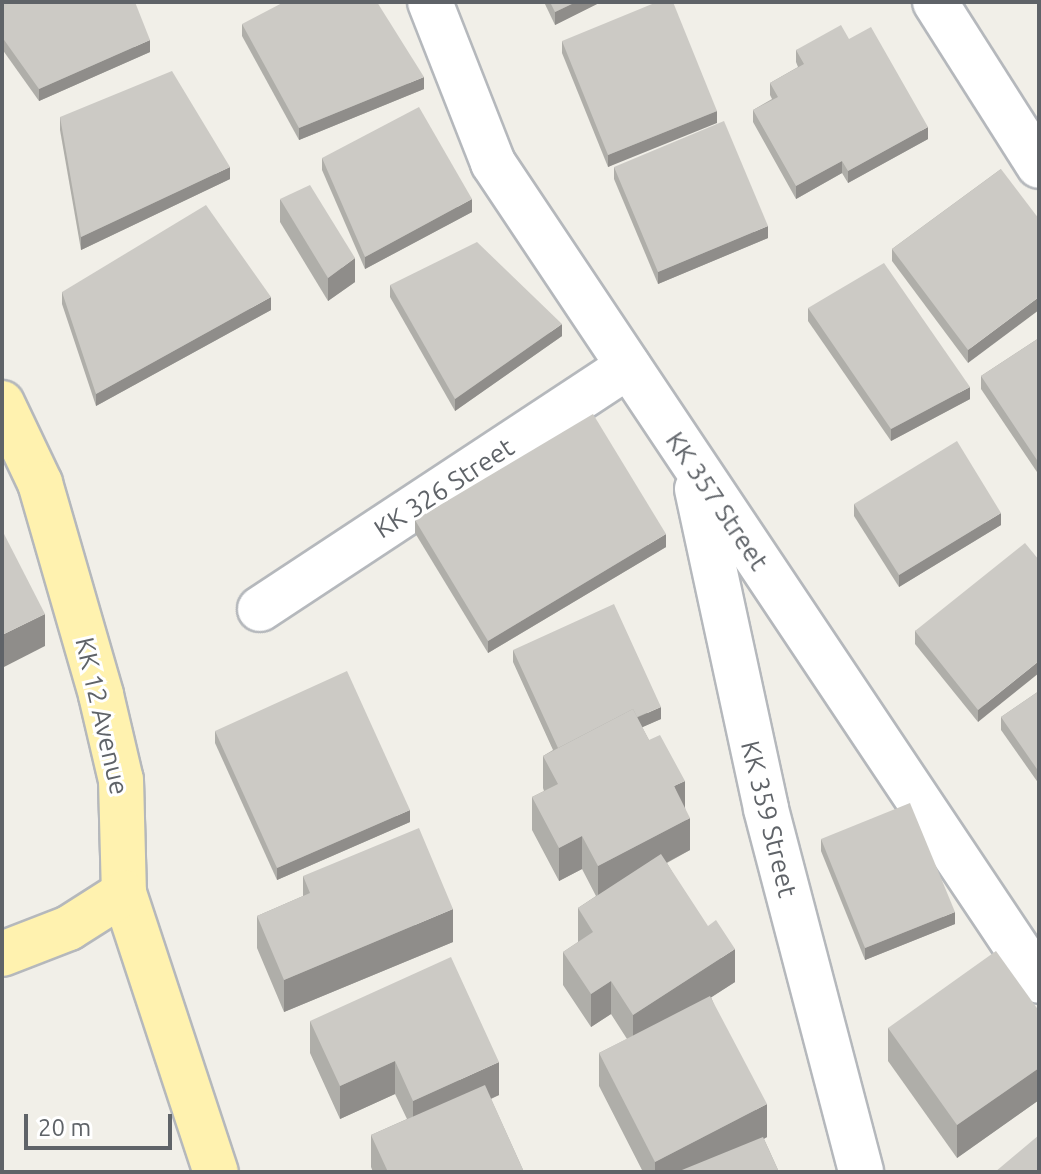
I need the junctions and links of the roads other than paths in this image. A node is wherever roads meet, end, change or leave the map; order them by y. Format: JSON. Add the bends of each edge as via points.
{"nodes":[{"id":1,"x":430,"y":2,"type":"edge"},
{"id":2,"x":935,"y":2,"type":"edge"},
{"id":3,"x":1039,"y":166,"type":"edge"},
{"id":4,"x":628,"y":366,"type":"junction"},
{"id":5,"x":2,"y":403,"type":"edge"},
{"id":6,"x":691,"y":463,"type":"junction"},
{"id":7,"x":260,"y":609,"type":"dead end"},
{"id":8,"x":124,"y":893,"type":"junction"},
{"id":9,"x":5,"y":947,"type":"edge"},
{"id":10,"x":1039,"y":981,"type":"edge"},
{"id":11,"x":216,"y":1172,"type":"edge"},
{"id":12,"x":861,"y":1172,"type":"edge"}],
"edges":[{"from":1,"to":4,"type":"street","name":"KK 357 Street","via":[[493,163]]},
{"from":2,"to":3,"type":"street"},
{"from":4,"to":6,"type":"street","name":"KK 357 Street"},
{"from":4,"to":7,"type":"street","name":"KK 326 Street"},
{"from":5,"to":8,"type":"main road","name":"KK 12 Avenue","via":[[40,483],[101,695],[121,780]]},
{"from":6,"to":10,"type":"street","name":"KK 357 Street"},
{"from":6,"to":12,"type":"street","name":"KK 359 Street","via":[[759,780]]},
{"from":8,"to":9,"type":"main road","via":[[69,928]]},
{"from":8,"to":11,"type":"main road","name":"KK 12 Avenue"}]}
